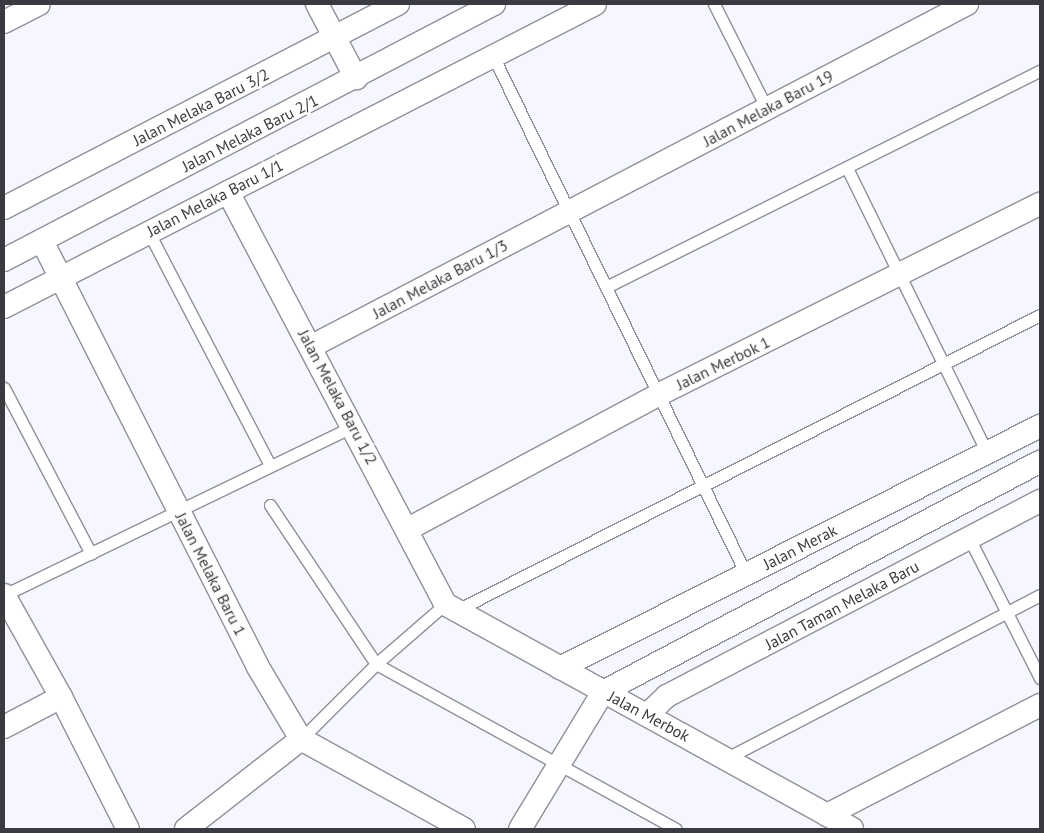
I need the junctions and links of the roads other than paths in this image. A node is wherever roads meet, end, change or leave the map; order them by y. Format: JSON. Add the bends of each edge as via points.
{"nodes":[{"id":1,"x":39,"y":4,"type":"edge"},
{"id":2,"x":317,"y":4,"type":"edge"},
{"id":3,"x":398,"y":4,"type":"edge"},
{"id":4,"x":494,"y":4,"type":"edge"},
{"id":5,"x":595,"y":4,"type":"edge"},
{"id":6,"x":714,"y":4,"type":"edge"},
{"id":7,"x":967,"y":4,"type":"edge"},
{"id":8,"x":4,"y":22,"type":"edge"},
{"id":9,"x":335,"y":38,"type":"junction"},
{"id":10,"x":494,"y":58,"type":"junction"},
{"id":11,"x":1040,"y":71,"type":"edge"},
{"id":12,"x":356,"y":78,"type":"junction"},
{"id":13,"x":767,"y":109,"type":"junction"},
{"id":14,"x":847,"y":168,"type":"junction"},
{"id":15,"x":228,"y":192,"type":"junction"},
{"id":16,"x":1040,"y":204,"type":"edge"},
{"id":17,"x":4,"y":208,"type":"edge"},
{"id":18,"x":569,"y":212,"type":"junction"},
{"id":19,"x":148,"y":232,"type":"junction"},
{"id":20,"x":42,"y":241,"type":"junction"},
{"id":21,"x":4,"y":260,"type":"edge"},
{"id":22,"x":900,"y":276,"type":"junction"},
{"id":23,"x":59,"y":278,"type":"junction"},
{"id":24,"x":606,"y":287,"type":"junction"},
{"id":25,"x":4,"y":307,"type":"edge"},
{"id":26,"x":1040,"y":314,"type":"edge"},
{"id":27,"x":312,"y":346,"type":"junction"},
{"id":28,"x":943,"y":363,"type":"junction"},
{"id":29,"x":4,"y":388,"type":"edge"},
{"id":30,"x":658,"y":395,"type":"junction"},
{"id":31,"x":354,"y":426,"type":"junction"},
{"id":32,"x":1040,"y":426,"type":"edge"},
{"id":33,"x":983,"y":455,"type":"junction"},
{"id":34,"x":1040,"y":462,"type":"edge"},
{"id":35,"x":270,"y":465,"type":"junction"},
{"id":36,"x":702,"y":484,"type":"junction"},
{"id":37,"x":993,"y":487,"type":"junction"},
{"id":38,"x":1040,"y":501,"type":"edge"},
{"id":39,"x":270,"y":505,"type":"dead end"},
{"id":40,"x":178,"y":509,"type":"junction"},
{"id":41,"x":1008,"y":518,"type":"junction"},
{"id":42,"x":408,"y":529,"type":"junction"},
{"id":43,"x":969,"y":538,"type":"junction"},
{"id":44,"x":91,"y":554,"type":"junction"},
{"id":45,"x":746,"y":574,"type":"junction"},
{"id":46,"x":4,"y":595,"type":"edge"},
{"id":47,"x":1040,"y":596,"type":"edge"},
{"id":48,"x":451,"y":607,"type":"junction"},
{"id":49,"x":1007,"y":612,"type":"junction"},
{"id":50,"x":9,"y":618,"type":"edge"},
{"id":51,"x":376,"y":664,"type":"junction"},
{"id":52,"x":560,"y":668,"type":"junction"},
{"id":53,"x":1040,"y":678,"type":"edge"},
{"id":54,"x":603,"y":692,"type":"junction"},
{"id":55,"x":61,"y":697,"type":"junction"},
{"id":56,"x":1040,"y":705,"type":"edge"},
{"id":57,"x":647,"y":715,"type":"junction"},
{"id":58,"x":4,"y":727,"type":"edge"},
{"id":59,"x":301,"y":739,"type":"junction"},
{"id":60,"x":727,"y":758,"type":"junction"},
{"id":61,"x":558,"y":766,"type":"junction"},
{"id":62,"x":827,"y":815,"type":"junction"},
{"id":63,"x":128,"y":829,"type":"edge"},
{"id":64,"x":186,"y":829,"type":"edge"},
{"id":65,"x":464,"y":829,"type":"edge"},
{"id":66,"x":520,"y":829,"type":"edge"},
{"id":67,"x":676,"y":829,"type":"edge"},
{"id":68,"x":852,"y":829,"type":"edge"}],
"edges":[{"from":1,"to":8,"type":"street"},
{"from":2,"to":9,"type":"street"},
{"from":3,"to":9,"type":"street","name":"Jalan Melaka Baru 3/2"},
{"from":4,"to":12,"type":"street","name":"Jalan Melaka Baru 2/1"},
{"from":5,"to":10,"type":"street","name":"Jalan Melaka Baru 1/1"},
{"from":6,"to":13,"type":"lane"},
{"from":7,"to":13,"type":"street","name":"Jalan Melaka Baru 19"},
{"from":9,"to":12,"type":"street"},
{"from":9,"to":17,"type":"street","name":"Jalan Melaka Baru 3/2"},
{"from":10,"to":15,"type":"street","name":"Jalan Melaka Baru 1/1"},
{"from":10,"to":18,"type":"lane"},
{"from":11,"to":14,"type":"lane"},
{"from":12,"to":20,"type":"street","name":"Jalan Melaka Baru 2/1"},
{"from":13,"to":18,"type":"street","name":"Jalan Melaka Baru 19"},
{"from":14,"to":22,"type":"lane"},
{"from":14,"to":24,"type":"lane"},
{"from":15,"to":19,"type":"street","name":"Jalan Melaka Baru 1/1"},
{"from":15,"to":27,"type":"street","name":"Jalan Melaka Baru 1/2"},
{"from":16,"to":22,"type":"street","name":"Jalan Merbok 1"},
{"from":18,"to":24,"type":"lane"},
{"from":18,"to":27,"type":"street","name":"Jalan Melaka Baru 1/3"},
{"from":19,"to":23,"type":"street","name":"Jalan Melaka Baru 1/1"},
{"from":19,"to":35,"type":"lane"},
{"from":20,"to":21,"type":"street","name":"Jalan Melaka Baru 2/1"},
{"from":20,"to":23,"type":"street","name":"Jalan Melaka Baru 1"},
{"from":22,"to":28,"type":"lane"},
{"from":22,"to":30,"type":"street","name":"Jalan Merbok 1"},
{"from":23,"to":25,"type":"street"},
{"from":23,"to":40,"type":"street","name":"Jalan Melaka Baru 1"},
{"from":24,"to":30,"type":"lane"},
{"from":26,"to":28,"type":"lane"},
{"from":27,"to":31,"type":"street","name":"Jalan Melaka Baru 1/2"},
{"from":28,"to":33,"type":"lane"},
{"from":28,"to":36,"type":"lane"},
{"from":29,"to":44,"type":"lane"},
{"from":30,"to":36,"type":"lane"},
{"from":30,"to":42,"type":"street","name":"Jalan Merbok 1"},
{"from":31,"to":35,"type":"lane"},
{"from":31,"to":42,"type":"street","name":"Jalan Melaka Baru 1/2"},
{"from":32,"to":33,"type":"street","name":"Jalan Merak"},
{"from":33,"to":37,"type":"street"},
{"from":33,"to":45,"type":"street","name":"Jalan Merak"},
{"from":34,"to":37,"type":"street"},
{"from":35,"to":40,"type":"lane"},
{"from":36,"to":45,"type":"lane"},
{"from":36,"to":48,"type":"lane"},
{"from":37,"to":41,"type":"street"},
{"from":37,"to":54,"type":"street"},
{"from":38,"to":41,"type":"street","name":"Jalan Taman Melaka Baru"},
{"from":39,"to":51,"type":"lane"},
{"from":40,"to":44,"type":"lane"},
{"from":40,"to":59,"type":"street","name":"Jalan Melaka Baru 1","via":[[258,668]]},
{"from":41,"to":43,"type":"street","name":"Jalan Taman Melaka Baru"},
{"from":42,"to":48,"type":"street","name":"Jalan Melaka Baru 1/2"},
{"from":43,"to":49,"type":"lane"},
{"from":43,"to":57,"type":"street","name":"Jalan Taman Melaka Baru","via":[[667,696]]},
{"from":44,"to":46,"type":"lane"},
{"from":45,"to":52,"type":"street","name":"Jalan Merak"},
{"from":46,"to":50,"type":"street"},
{"from":47,"to":49,"type":"lane"},
{"from":48,"to":51,"type":"lane"},
{"from":48,"to":52,"type":"street","name":"Jalan Merbok"},
{"from":49,"to":53,"type":"lane"},
{"from":49,"to":60,"type":"lane"},
{"from":50,"to":55,"type":"street"},
{"from":51,"to":59,"type":"lane"},
{"from":51,"to":61,"type":"lane"},
{"from":52,"to":54,"type":"street","name":"Jalan Merbok"},
{"from":54,"to":57,"type":"street","name":"Jalan Merbok"},
{"from":54,"to":61,"type":"street"},
{"from":55,"to":58,"type":"street"},
{"from":55,"to":63,"type":"street"},
{"from":56,"to":62,"type":"street"},
{"from":57,"to":60,"type":"street","name":"Jalan Merbok"},
{"from":59,"to":64,"type":"street"},
{"from":59,"to":65,"type":"street","name":"Jalan Melaka Baru 1"},
{"from":60,"to":62,"type":"street","name":"Jalan Merbok"},
{"from":61,"to":66,"type":"street"},
{"from":61,"to":67,"type":"lane"},
{"from":62,"to":68,"type":"street","name":"Jalan Merbok"}]}
